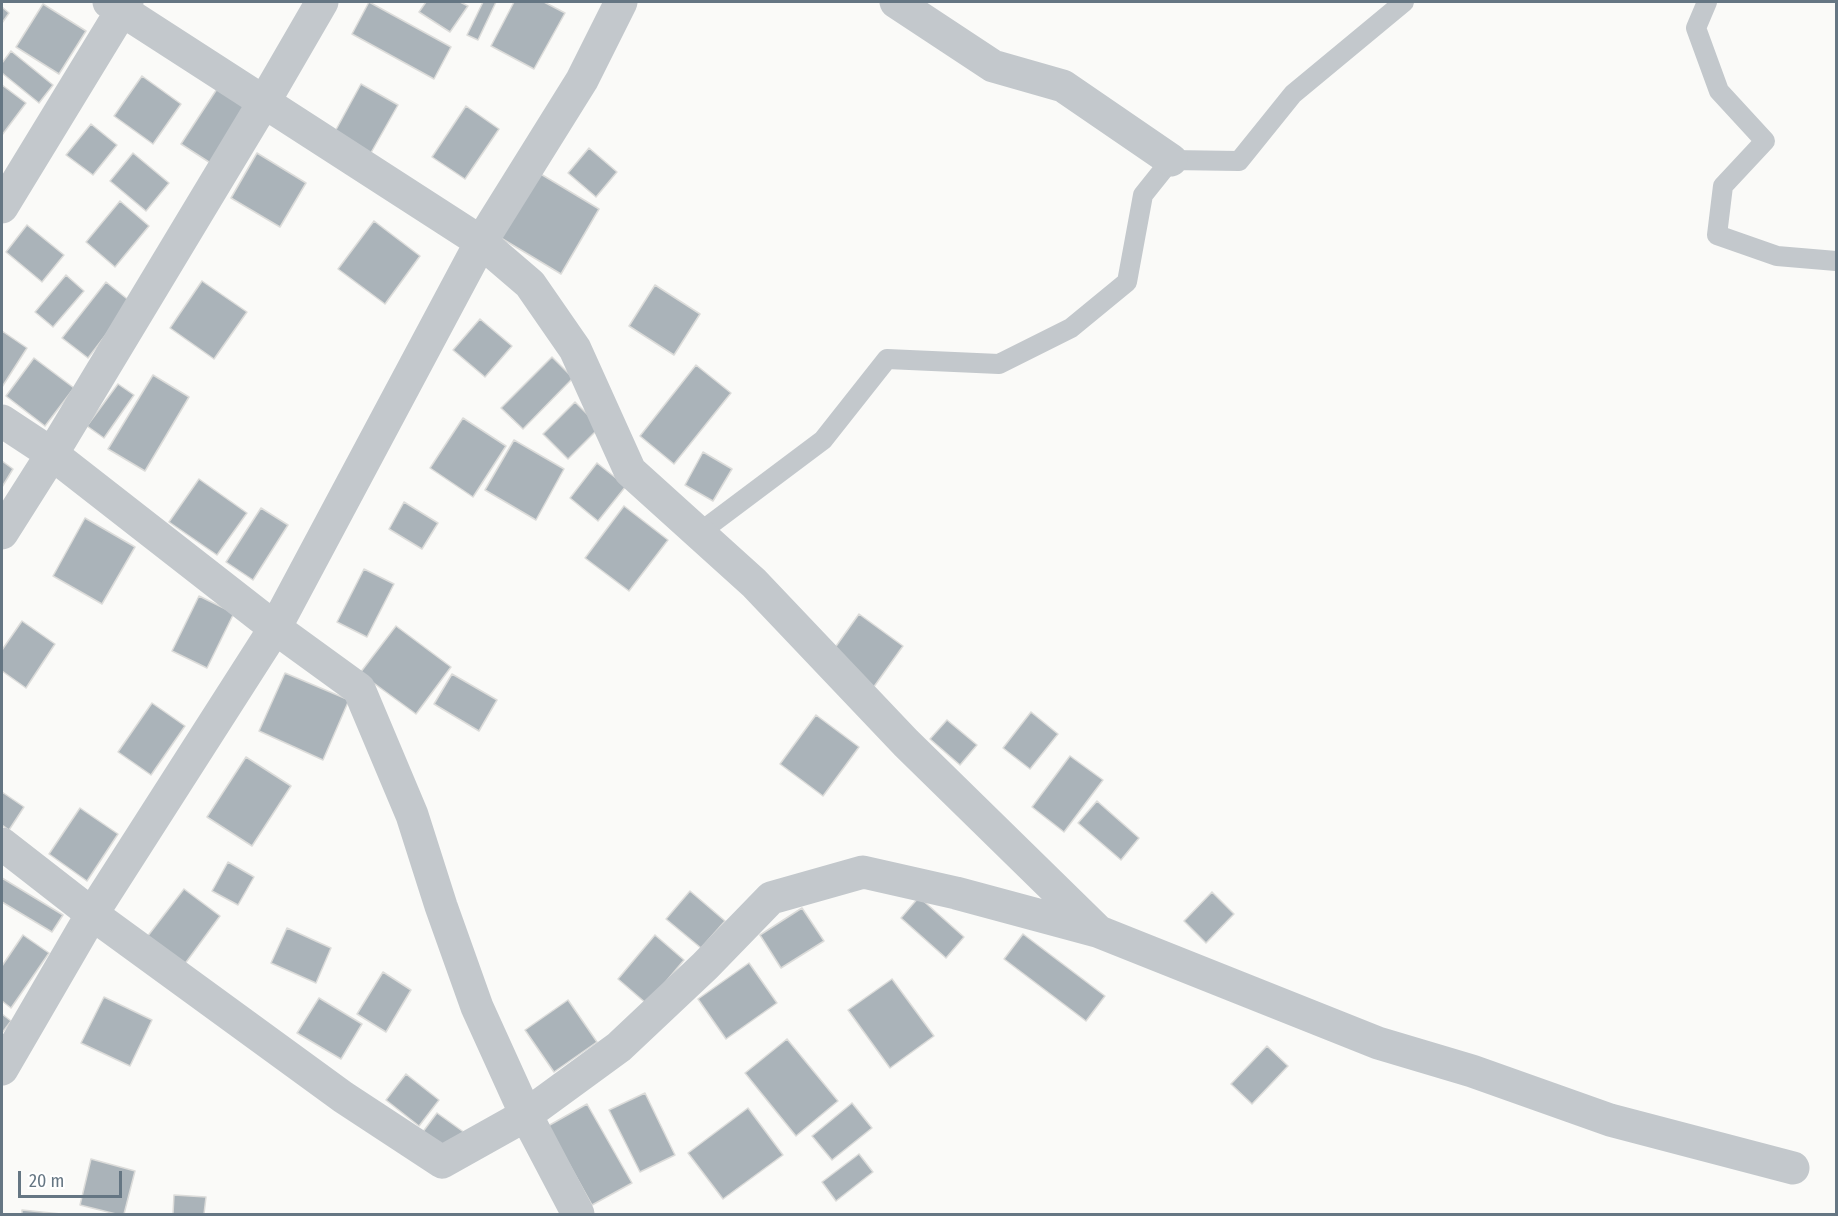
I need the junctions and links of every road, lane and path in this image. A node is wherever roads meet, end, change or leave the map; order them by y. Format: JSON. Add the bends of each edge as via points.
{"nodes":[{"id":1,"x":322,"y":2,"type":"edge"},
{"id":2,"x":621,"y":2,"type":"edge"},
{"id":3,"x":896,"y":2,"type":"edge"},
{"id":4,"x":1404,"y":2,"type":"edge"},
{"id":5,"x":1707,"y":2,"type":"edge"},
{"id":6,"x":119,"y":4,"type":"edge"},
{"id":7,"x":264,"y":102,"type":"junction"},
{"id":8,"x":1171,"y":160,"type":"junction"},
{"id":9,"x":2,"y":207,"type":"edge"},
{"id":10,"x":481,"y":242,"type":"junction"},
{"id":11,"x":1836,"y":261,"type":"edge"},
{"id":12,"x":2,"y":421,"type":"edge"},
{"id":13,"x":51,"y":454,"type":"junction"},
{"id":14,"x":2,"y":533,"type":"edge"},
{"id":15,"x":699,"y":533,"type":"junction"},
{"id":16,"x":275,"y":628,"type":"junction"},
{"id":17,"x":2,"y":844,"type":"edge"},
{"id":18,"x":93,"y":914,"type":"junction"},
{"id":19,"x":1097,"y":931,"type":"junction"},
{"id":20,"x":2,"y":1069,"type":"edge"},
{"id":21,"x":526,"y":1115,"type":"junction"},
{"id":22,"x":1793,"y":1168,"type":"dead end"},
{"id":23,"x":578,"y":1215,"type":"edge"}],
"edges":[{"from":1,"to":7,"type":"street"},
{"from":2,"to":10,"type":"street","via":[[582,80]]},
{"from":3,"to":8,"type":"street","via":[[993,66],[1064,86]]},
{"from":4,"to":8,"type":"lane","via":[[1293,94],[1239,161]]},
{"from":5,"to":11,"type":"lane","via":[[1696,27],[1719,91],[1765,141],[1723,186],[1717,235],[1777,256]]},
{"from":6,"to":7,"type":"street"},
{"from":6,"to":9,"type":"street"},
{"from":7,"to":10,"type":"street"},
{"from":7,"to":13,"type":"street"},
{"from":8,"to":15,"type":"lane","via":[[1143,195],[1127,282],[1071,328],[999,364],[887,359],[823,440]]},
{"from":10,"to":15,"type":"street","via":[[530,284],[575,350],[630,471]]},
{"from":10,"to":16,"type":"street"},
{"from":12,"to":13,"type":"street"},
{"from":13,"to":14,"type":"street"},
{"from":13,"to":16,"type":"street"},
{"from":15,"to":19,"type":"street","via":[[754,583],[906,743]]},
{"from":16,"to":18,"type":"street"},
{"from":16,"to":21,"type":"street","via":[[359,689],[412,815],[477,1007]]},
{"from":17,"to":18,"type":"street"},
{"from":18,"to":20,"type":"street"},
{"from":18,"to":21,"type":"street","via":[[343,1097],[442,1162]]},
{"from":19,"to":21,"type":"street","via":[[957,893],[863,873],[771,898],[619,1047]]},
{"from":19,"to":22,"type":"street","via":[[1378,1043],[1472,1071],[1610,1120]]},
{"from":21,"to":23,"type":"street"}]}
